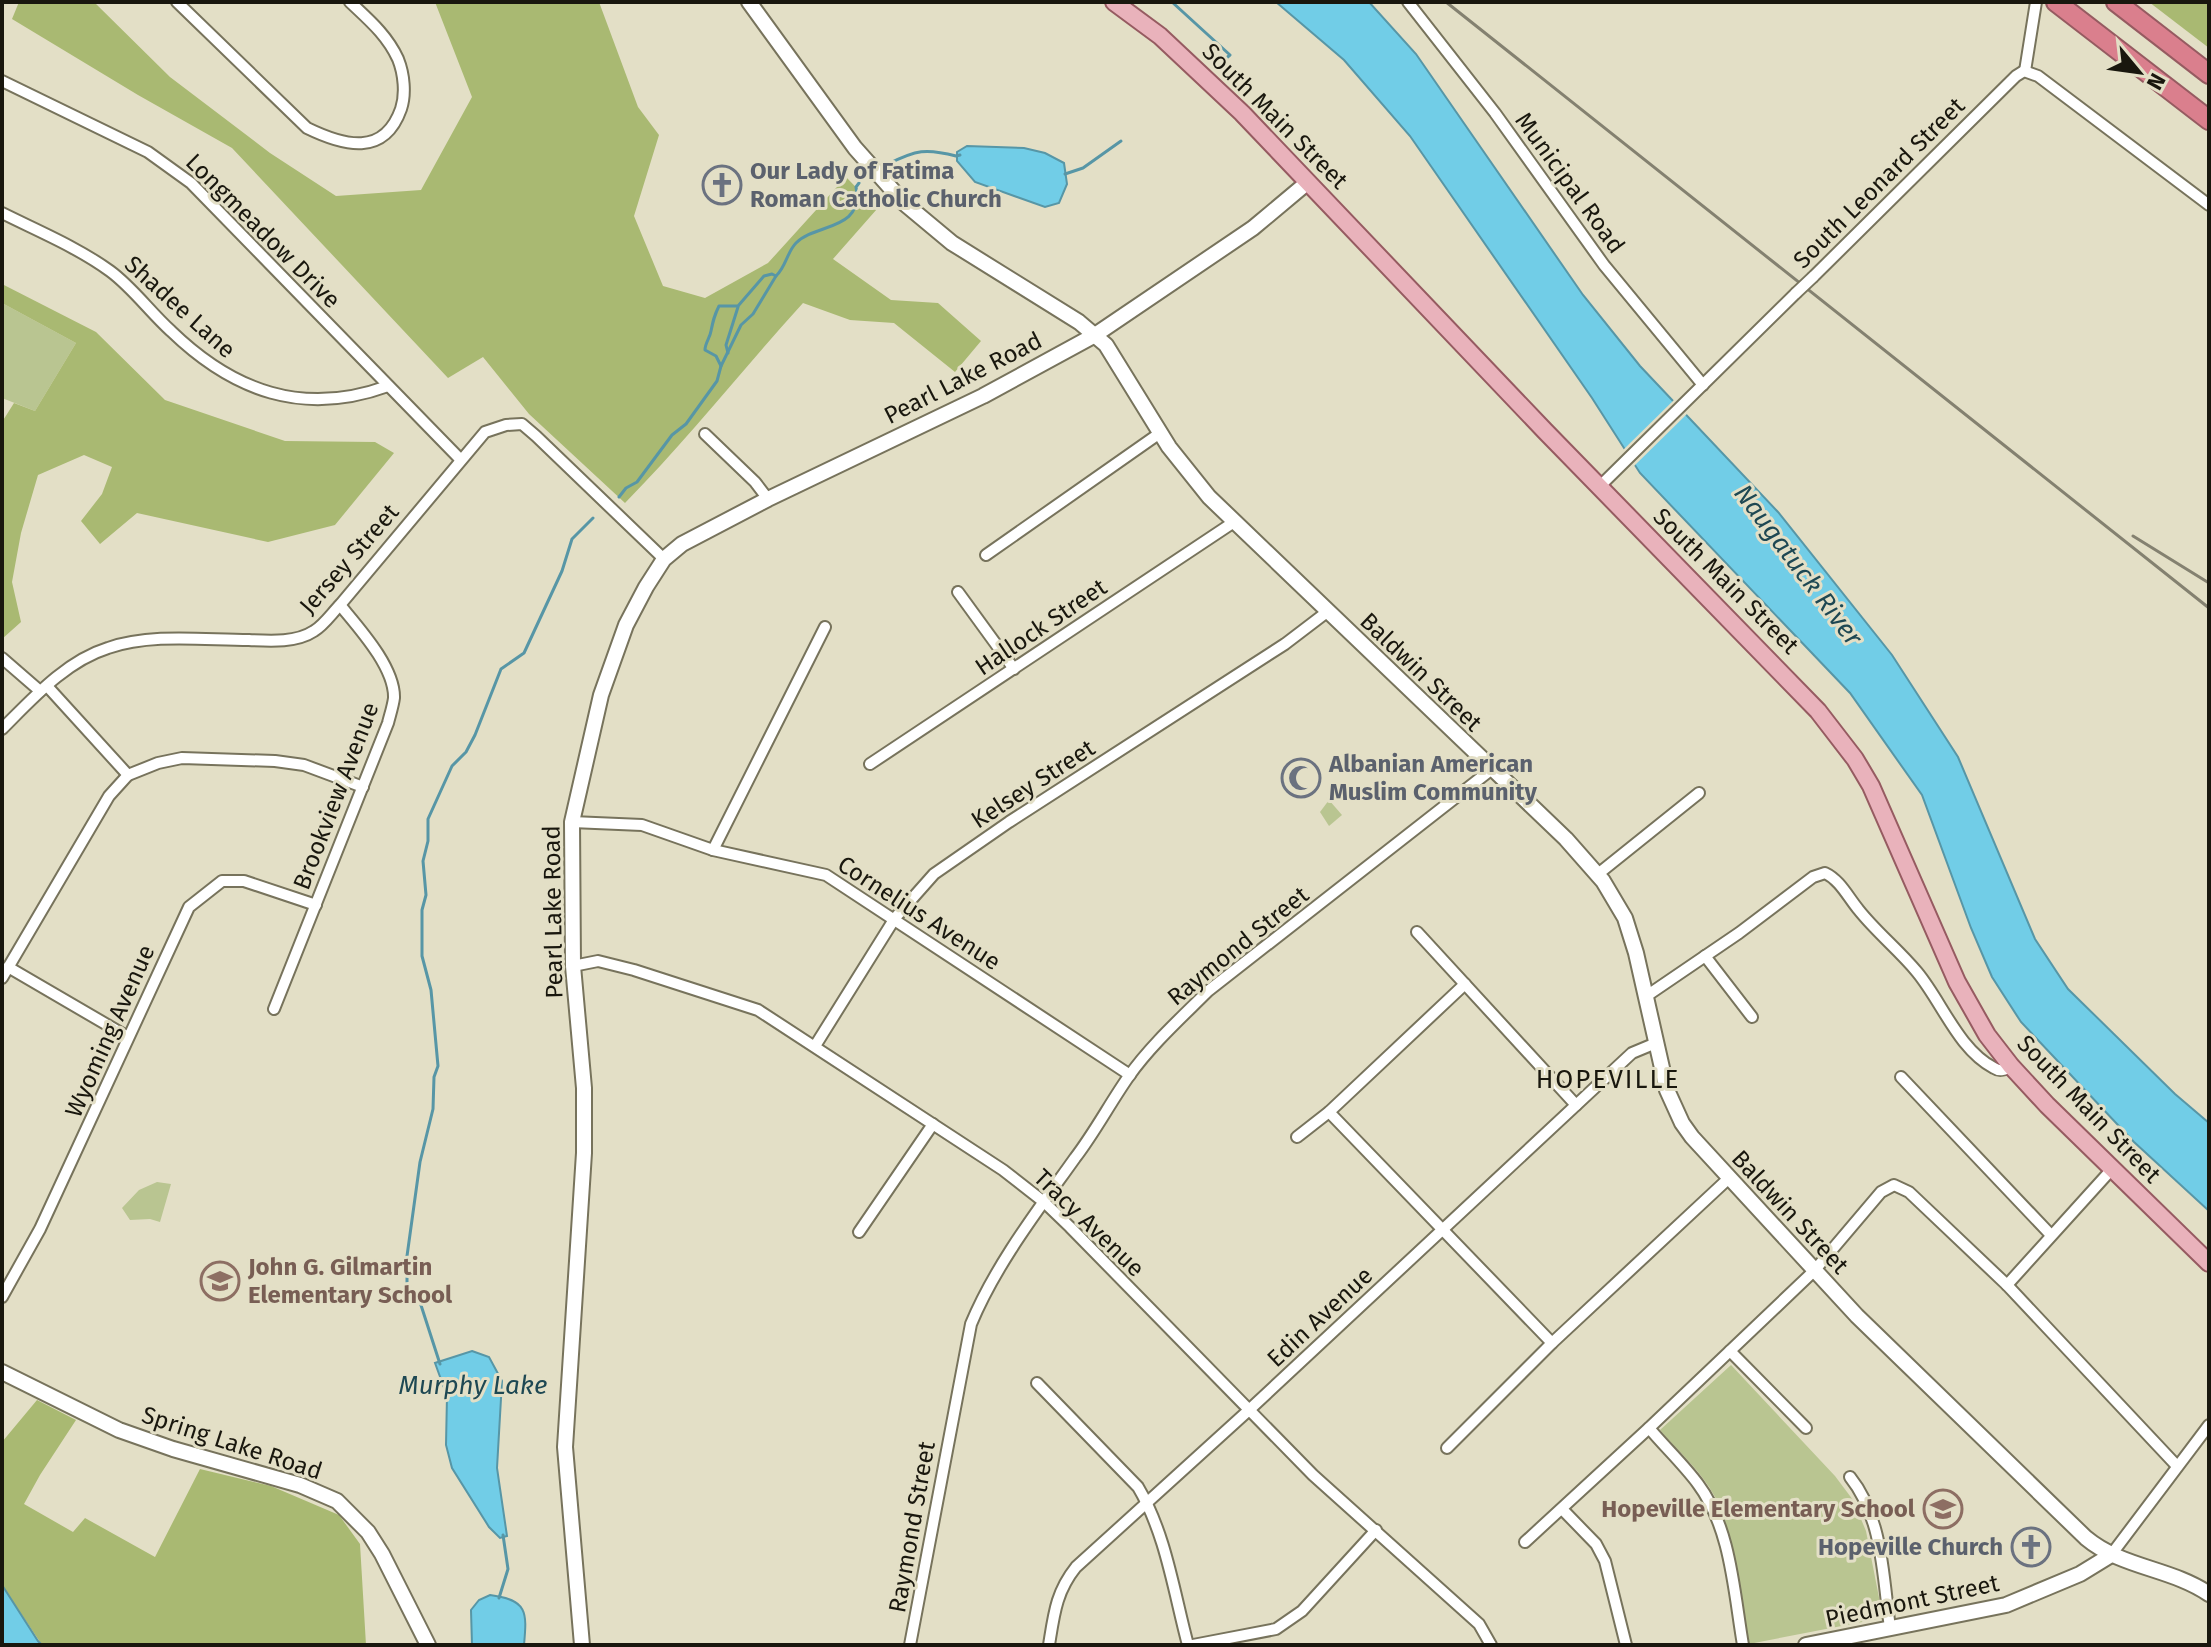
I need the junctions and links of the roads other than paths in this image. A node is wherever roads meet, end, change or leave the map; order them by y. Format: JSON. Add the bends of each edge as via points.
{"nodes":[{"id":1,"x":177,"y":2,"type":"edge"},
{"id":2,"x":350,"y":2,"type":"edge"},
{"id":3,"x":749,"y":2,"type":"edge"},
{"id":4,"x":1114,"y":2,"type":"edge"},
{"id":5,"x":1408,"y":2,"type":"edge"},
{"id":6,"x":2036,"y":2,"type":"edge"},
{"id":7,"x":2056,"y":2,"type":"edge"},
{"id":8,"x":2116,"y":2,"type":"edge"},
{"id":9,"x":2025,"y":71,"type":"junction"},
{"id":10,"x":2209,"y":74,"type":"edge"},
{"id":11,"x":2,"y":81,"type":"edge"},
{"id":12,"x":2209,"y":120,"type":"edge"},
{"id":13,"x":1308,"y":182,"type":"junction"},
{"id":14,"x":2209,"y":205,"type":"edge"},
{"id":15,"x":2,"y":213,"type":"edge"},
{"id":16,"x":1095,"y":335,"type":"junction"},
{"id":17,"x":1703,"y":385,"type":"junction"},
{"id":18,"x":388,"y":386,"type":"junction"},
{"id":19,"x":1160,"y":433,"type":"junction"},
{"id":20,"x":705,"y":434,"type":"dead end"},
{"id":21,"x":460,"y":459,"type":"junction"},
{"id":22,"x":1599,"y":487,"type":"junction"},
{"id":23,"x":768,"y":499,"type":"junction"},
{"id":24,"x":1234,"y":522,"type":"junction"},
{"id":25,"x":986,"y":555,"type":"dead end"},
{"id":26,"x":664,"y":559,"type":"junction"},
{"id":27,"x":958,"y":592,"type":"dead end"},
{"id":28,"x":340,"y":605,"type":"junction"},
{"id":29,"x":1327,"y":612,"type":"junction"},
{"id":30,"x":825,"y":627,"type":"dead end"},
{"id":31,"x":2,"y":658,"type":"edge"},
{"id":32,"x":1014,"y":669,"type":"junction"},
{"id":33,"x":44,"y":688,"type":"junction"},
{"id":34,"x":2,"y":729,"type":"edge"},
{"id":35,"x":870,"y":764,"type":"dead end"},
{"id":36,"x":1492,"y":769,"type":"junction"},
{"id":37,"x":128,"y":775,"type":"junction"},
{"id":38,"x":363,"y":787,"type":"junction"},
{"id":39,"x":1699,"y":793,"type":"dead end"},
{"id":40,"x":572,"y":822,"type":"junction"},
{"id":41,"x":713,"y":850,"type":"junction"},
{"id":42,"x":1598,"y":874,"type":"junction"},
{"id":43,"x":316,"y":905,"type":"junction"},
{"id":44,"x":895,"y":918,"type":"junction"},
{"id":45,"x":1417,"y":932,"type":"dead end"},
{"id":46,"x":1705,"y":956,"type":"junction"},
{"id":47,"x":573,"y":966,"type":"junction"},
{"id":48,"x":8,"y":967,"type":"junction"},
{"id":49,"x":2,"y":978,"type":"edge"},
{"id":50,"x":1465,"y":984,"type":"junction"},
{"id":51,"x":1645,"y":997,"type":"junction"},
{"id":52,"x":274,"y":1009,"type":"dead end"},
{"id":53,"x":1752,"y":1017,"type":"dead end"},
{"id":54,"x":128,"y":1037,"type":"junction"},
{"id":55,"x":1656,"y":1043,"type":"junction"},
{"id":56,"x":815,"y":1046,"type":"junction"},
{"id":57,"x":2011,"y":1066,"type":"junction"},
{"id":58,"x":1130,"y":1075,"type":"junction"},
{"id":59,"x":1901,"y":1077,"type":"dead end"},
{"id":60,"x":1576,"y":1105,"type":"junction"},
{"id":61,"x":1329,"y":1112,"type":"junction"},
{"id":62,"x":933,"y":1124,"type":"junction"},
{"id":63,"x":1297,"y":1137,"type":"dead end"},
{"id":64,"x":2112,"y":1169,"type":"junction"},
{"id":65,"x":1728,"y":1179,"type":"junction"},
{"id":66,"x":1044,"y":1202,"type":"junction"},
{"id":67,"x":1443,"y":1230,"type":"junction"},
{"id":68,"x":859,"y":1232,"type":"dead end"},
{"id":69,"x":2050,"y":1234,"type":"junction"},
{"id":70,"x":2209,"y":1263,"type":"edge"},
{"id":71,"x":1814,"y":1271,"type":"junction"},
{"id":72,"x":2007,"y":1285,"type":"junction"},
{"id":73,"x":2,"y":1297,"type":"edge"},
{"id":74,"x":1552,"y":1343,"type":"junction"},
{"id":75,"x":1730,"y":1351,"type":"junction"},
{"id":76,"x":2,"y":1372,"type":"edge"},
{"id":77,"x":1037,"y":1383,"type":"dead end"},
{"id":78,"x":1249,"y":1410,"type":"junction"},
{"id":79,"x":2209,"y":1425,"type":"edge"},
{"id":80,"x":1649,"y":1428,"type":"junction"},
{"id":81,"x":1806,"y":1428,"type":"dead end"},
{"id":82,"x":1447,"y":1448,"type":"dead end"},
{"id":83,"x":2177,"y":1466,"type":"junction"},
{"id":84,"x":1850,"y":1477,"type":"dead end"},
{"id":85,"x":1147,"y":1502,"type":"junction"},
{"id":86,"x":1562,"y":1509,"type":"junction"},
{"id":87,"x":1376,"y":1530,"type":"junction"},
{"id":88,"x":1525,"y":1542,"type":"dead end"},
{"id":89,"x":2111,"y":1555,"type":"junction"},
{"id":90,"x":2209,"y":1594,"type":"edge"},
{"id":91,"x":1890,"y":1628,"type":"junction"},
{"id":92,"x":428,"y":1645,"type":"edge"},
{"id":93,"x":582,"y":1645,"type":"edge"},
{"id":94,"x":910,"y":1645,"type":"edge"},
{"id":95,"x":1049,"y":1645,"type":"edge"},
{"id":96,"x":1191,"y":1645,"type":"edge"},
{"id":97,"x":1491,"y":1645,"type":"edge"},
{"id":98,"x":1626,"y":1645,"type":"edge"},
{"id":99,"x":1743,"y":1645,"type":"edge"},
{"id":100,"x":1806,"y":1645,"type":"edge"}],
"edges":[{"from":1,"to":2,"type":"street","via":[[307,128],[352,144],[386,135],[403,101],[399,62],[386,36]]},
{"from":3,"to":16,"type":"main road","name":"Baldwin Street","via":[[855,148],[904,203],[952,243]]},
{"from":4,"to":13,"type":"main road","name":"South Main Street","via":[[1198,70]]},
{"from":5,"to":17,"type":"street","name":"Municipal Road","via":[[1604,265]]},
{"from":6,"to":9,"type":"street"},
{"from":7,"to":12,"type":"highway"},
{"from":8,"to":10,"type":"highway"},
{"from":9,"to":14,"type":"street"},
{"from":9,"to":17,"type":"street","name":"South Leonard Street","bridge":true},
{"from":11,"to":18,"type":"street","name":"Longmeadow Drive","via":[[148,152],[191,183]]},
{"from":13,"to":16,"type":"main road","name":"Pearl Lake Road","via":[[1253,228]]},
{"from":13,"to":22,"type":"main road","name":"South Main Street"},
{"from":15,"to":18,"type":"street","name":"Shadee Lane","via":[[112,272],[202,360],[258,390],[331,399]]},
{"from":16,"to":19,"type":"main road","name":"Baldwin Street","via":[[1118,360]]},
{"from":16,"to":23,"type":"main road","name":"Pearl Lake Road","via":[[983,396]]},
{"from":17,"to":22,"type":"street","name":"South Leonard Street"},
{"from":18,"to":21,"type":"street","name":"Longmeadow Drive"},
{"from":19,"to":24,"type":"main road","name":"Baldwin Street","via":[[1187,472]]},
{"from":19,"to":25,"type":"street"},
{"from":20,"to":23,"type":"street"},
{"from":21,"to":26,"type":"street","name":"Jersey Street","via":[[485,432],[522,424]]},
{"from":21,"to":28,"type":"street","name":"Jersey Street"},
{"from":22,"to":57,"type":"main road","name":"South Main Street","via":[[1793,683],[1844,743],[1876,797],[1972,1011]]},
{"from":23,"to":26,"type":"main road","name":"Pearl Lake Road"},
{"from":24,"to":29,"type":"main road","name":"Baldwin Street"},
{"from":24,"to":32,"type":"street","name":"Hallock Street"},
{"from":26,"to":40,"type":"main road","name":"Pearl Lake Road","via":[[626,625],[601,695]]},
{"from":27,"to":32,"type":"street"},
{"from":28,"to":33,"type":"street","name":"Jersey Street","via":[[315,631],[299,638],[149,641],[107,648],[71,666]]},
{"from":28,"to":38,"type":"street","name":"Brookview Avenue","via":[[387,671],[394,696]]},
{"from":29,"to":36,"type":"main road","name":"Baldwin Street"},
{"from":29,"to":44,"type":"street","name":"Kelsey Street","via":[[957,857],[934,874]]},
{"from":30,"to":41,"type":"street"},
{"from":31,"to":33,"type":"street"},
{"from":32,"to":35,"type":"street","name":"Hallock Street"},
{"from":33,"to":34,"type":"street","name":"Jersey Street"},
{"from":33,"to":37,"type":"street"},
{"from":36,"to":42,"type":"main road","name":"Baldwin Street"},
{"from":36,"to":58,"type":"street","name":"Raymond Street","via":[[1208,991]]},
{"from":37,"to":38,"type":"street","via":[[182,758],[275,761],[304,765]]},
{"from":37,"to":48,"type":"street","via":[[109,796]]},
{"from":38,"to":43,"type":"street","name":"Brookview Avenue"},
{"from":39,"to":42,"type":"street"},
{"from":40,"to":41,"type":"street","name":"Cornelius Avenue","via":[[642,825]]},
{"from":40,"to":47,"type":"main road","name":"Pearl Lake Road"},
{"from":41,"to":44,"type":"street","name":"Cornelius Avenue","via":[[826,875]]},
{"from":42,"to":51,"type":"main road","name":"Baldwin Street","via":[[1628,926]]},
{"from":43,"to":52,"type":"street","name":"Brookview Avenue"},
{"from":43,"to":54,"type":"street","name":"Wyoming Avenue","via":[[244,881],[222,881],[203,893],[189,907]]},
{"from":44,"to":56,"type":"street","name":"Kelsey Street"},
{"from":44,"to":58,"type":"street","name":"Cornelius Avenue"},
{"from":45,"to":50,"type":"street"},
{"from":46,"to":51,"type":"street"},
{"from":46,"to":53,"type":"street"},
{"from":46,"to":57,"type":"street","via":[[1825,873],[1918,973],[1972,1049],[1996,1069]]},
{"from":47,"to":56,"type":"street","name":"Tracy Avenue","via":[[598,961],[726,998],[758,1010]]},
{"from":47,"to":93,"type":"main road","name":"Pearl Lake Road","via":[[584,1153],[565,1447]]},
{"from":48,"to":49,"type":"street"},
{"from":48,"to":54,"type":"street"},
{"from":50,"to":60,"type":"street"},
{"from":50,"to":61,"type":"street"},
{"from":51,"to":55,"type":"main road","name":"Baldwin Street"},
{"from":54,"to":73,"type":"street","name":"Wyoming Avenue","via":[[40,1229]]},
{"from":55,"to":60,"type":"street","name":"Edin Avenue","via":[[1632,1053]]},
{"from":55,"to":65,"type":"main road","name":"Baldwin Street","via":[[1667,1090],[1682,1123]]},
{"from":56,"to":62,"type":"street","name":"Tracy Avenue"},
{"from":57,"to":64,"type":"main road","name":"South Main Street"},
{"from":58,"to":66,"type":"street","name":"Raymond Street"},
{"from":59,"to":69,"type":"street"},
{"from":60,"to":67,"type":"street","name":"Edin Avenue"},
{"from":61,"to":63,"type":"street"},
{"from":61,"to":67,"type":"street"},
{"from":62,"to":66,"type":"street","name":"Tracy Avenue"},
{"from":62,"to":68,"type":"street"},
{"from":64,"to":69,"type":"street"},
{"from":64,"to":70,"type":"main road","name":"South Main Street"},
{"from":65,"to":71,"type":"main road","name":"Baldwin Street"},
{"from":65,"to":74,"type":"street"},
{"from":66,"to":78,"type":"street","name":"Tracy Avenue"},
{"from":66,"to":94,"type":"street","name":"Raymond Street","via":[[971,1324]]},
{"from":67,"to":74,"type":"street"},
{"from":67,"to":78,"type":"street","name":"Edin Avenue"},
{"from":69,"to":72,"type":"street"},
{"from":71,"to":72,"type":"street","via":[[1881,1192],[1894,1185],[1909,1192]]},
{"from":71,"to":75,"type":"street"},
{"from":71,"to":89,"type":"main road","name":"Baldwin Street","via":[[2050,1504]]},
{"from":72,"to":83,"type":"street"},
{"from":74,"to":82,"type":"street"},
{"from":75,"to":80,"type":"street"},
{"from":75,"to":81,"type":"street"},
{"from":76,"to":92,"type":"main road","name":"Spring Lake Road","via":[[119,1430],[337,1501],[382,1554]]},
{"from":77,"to":85,"type":"street"},
{"from":78,"to":85,"type":"street","name":"Edin Avenue"},
{"from":78,"to":87,"type":"street","name":"Tracy Avenue"},
{"from":79,"to":83,"type":"street"},
{"from":80,"to":86,"type":"street"},
{"from":80,"to":99,"type":"street","via":[[1699,1486],[1715,1515]]},
{"from":83,"to":89,"type":"street"},
{"from":84,"to":91,"type":"street","via":[[1861,1490],[1873,1524]]},
{"from":85,"to":95,"type":"street","name":"Edin Avenue","via":[[1063,1583]]},
{"from":85,"to":96,"type":"street"},
{"from":86,"to":88,"type":"street"},
{"from":86,"to":98,"type":"street","via":[[1601,1552]]},
{"from":87,"to":96,"type":"street","via":[[1302,1611],[1276,1629]]},
{"from":87,"to":97,"type":"street","name":"Tracy Avenue","via":[[1479,1624]]},
{"from":89,"to":90,"type":"main road","name":"Baldwin Street"},
{"from":89,"to":91,"type":"main road","name":"Piedmont Street","via":[[2070,1580],[2006,1605]]},
{"from":91,"to":100,"type":"main road","name":"Piedmont Street"}]}
